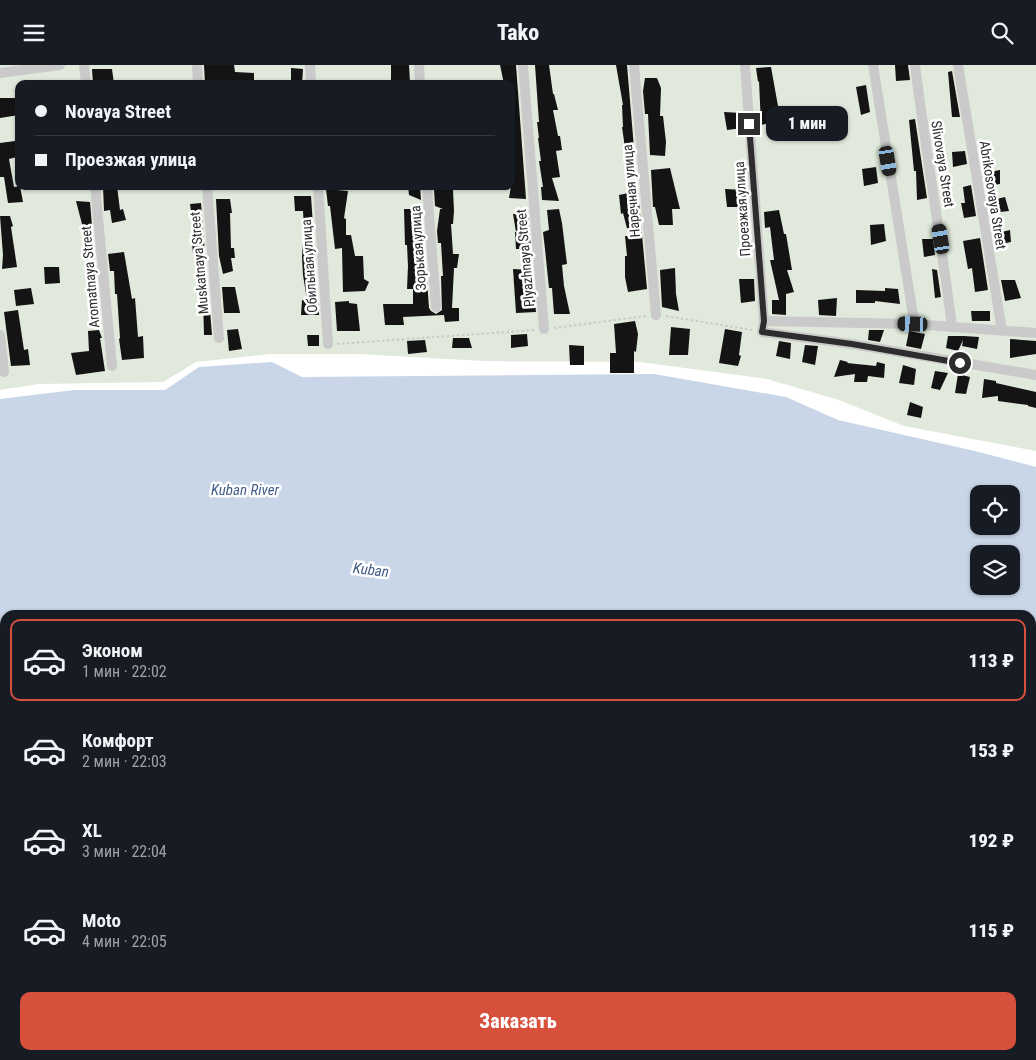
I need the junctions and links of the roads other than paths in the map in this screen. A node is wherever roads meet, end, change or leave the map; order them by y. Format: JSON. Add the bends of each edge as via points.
{"nodes":[{"id":1,"x":60,"y":65,"type":"edge"},
{"id":2,"x":84,"y":65,"type":"edge"},
{"id":3,"x":197,"y":65,"type":"edge"},
{"id":4,"x":310,"y":65,"type":"edge"},
{"id":5,"x":419,"y":65,"type":"edge"},
{"id":6,"x":523,"y":65,"type":"edge"},
{"id":7,"x":634,"y":65,"type":"edge"},
{"id":8,"x":745,"y":65,"type":"edge"},
{"id":9,"x":873,"y":65,"type":"edge"},
{"id":10,"x":915,"y":65,"type":"edge"},
{"id":11,"x":958,"y":65,"type":"edge"},
{"id":12,"x":0,"y":73,"type":"edge"},
{"id":13,"x":86,"y":80,"type":"edge"},
{"id":14,"x":198,"y":80,"type":"edge"},
{"id":15,"x":311,"y":80,"type":"edge"},
{"id":16,"x":420,"y":80,"type":"edge"},
{"id":17,"x":95,"y":190,"type":"edge"},
{"id":18,"x":207,"y":190,"type":"edge"},
{"id":19,"x":318,"y":190,"type":"edge"},
{"id":20,"x":427,"y":190,"type":"edge"},
{"id":21,"x":436,"y":307,"type":"dead end"},
{"id":22,"x":656,"y":315,"type":"dead end"},
{"id":23,"x":913,"y":320,"type":"junction"},
{"id":24,"x":764,"y":321,"type":"junction"},
{"id":25,"x":952,"y":327,"type":"junction"},
{"id":26,"x":544,"y":329,"type":"dead end"},
{"id":27,"x":1002,"y":330,"type":"junction"},
{"id":28,"x":1036,"y":333,"type":"edge"},
{"id":29,"x":0,"y":335,"type":"edge"},
{"id":30,"x":219,"y":338,"type":"dead end"},
{"id":31,"x":328,"y":344,"type":"dead end"},
{"id":32,"x":112,"y":366,"type":"dead end"},
{"id":33,"x":4,"y":371,"type":"dead end"},
{"id":34,"x":1036,"y":375,"type":"edge"}],
"edges":[{"from":1,"to":12,"type":"street"},
{"from":2,"to":13,"type":"street"},
{"from":3,"to":14,"type":"street"},
{"from":4,"to":15,"type":"street"},
{"from":5,"to":16,"type":"street"},
{"from":6,"to":26,"type":"street","name":"Plyazhnaya Street"},
{"from":7,"to":22,"type":"street","name":"Наречная улица"},
{"from":8,"to":24,"type":"street","name":"Проезжая улица"},
{"from":9,"to":23,"type":"street"},
{"from":10,"to":25,"type":"street","name":"Slivovaya Street"},
{"from":11,"to":27,"type":"street","name":"Abrikosovaya Street"},
{"from":17,"to":32,"type":"street","name":"Aromatnaya Street"},
{"from":18,"to":30,"type":"street","name":"Muskatnaya Street"},
{"from":19,"to":31,"type":"street","name":"Обильная улица"},
{"from":20,"to":21,"type":"street","name":"Зорькая улица"},
{"from":23,"to":24,"type":"street"},
{"from":23,"to":25,"type":"street"},
{"from":24,"to":34,"type":"street","name":"Проезжая улица","via":[[762,332]]},
{"from":25,"to":27,"type":"street"},
{"from":27,"to":28,"type":"street"},
{"from":29,"to":33,"type":"street"}]}
